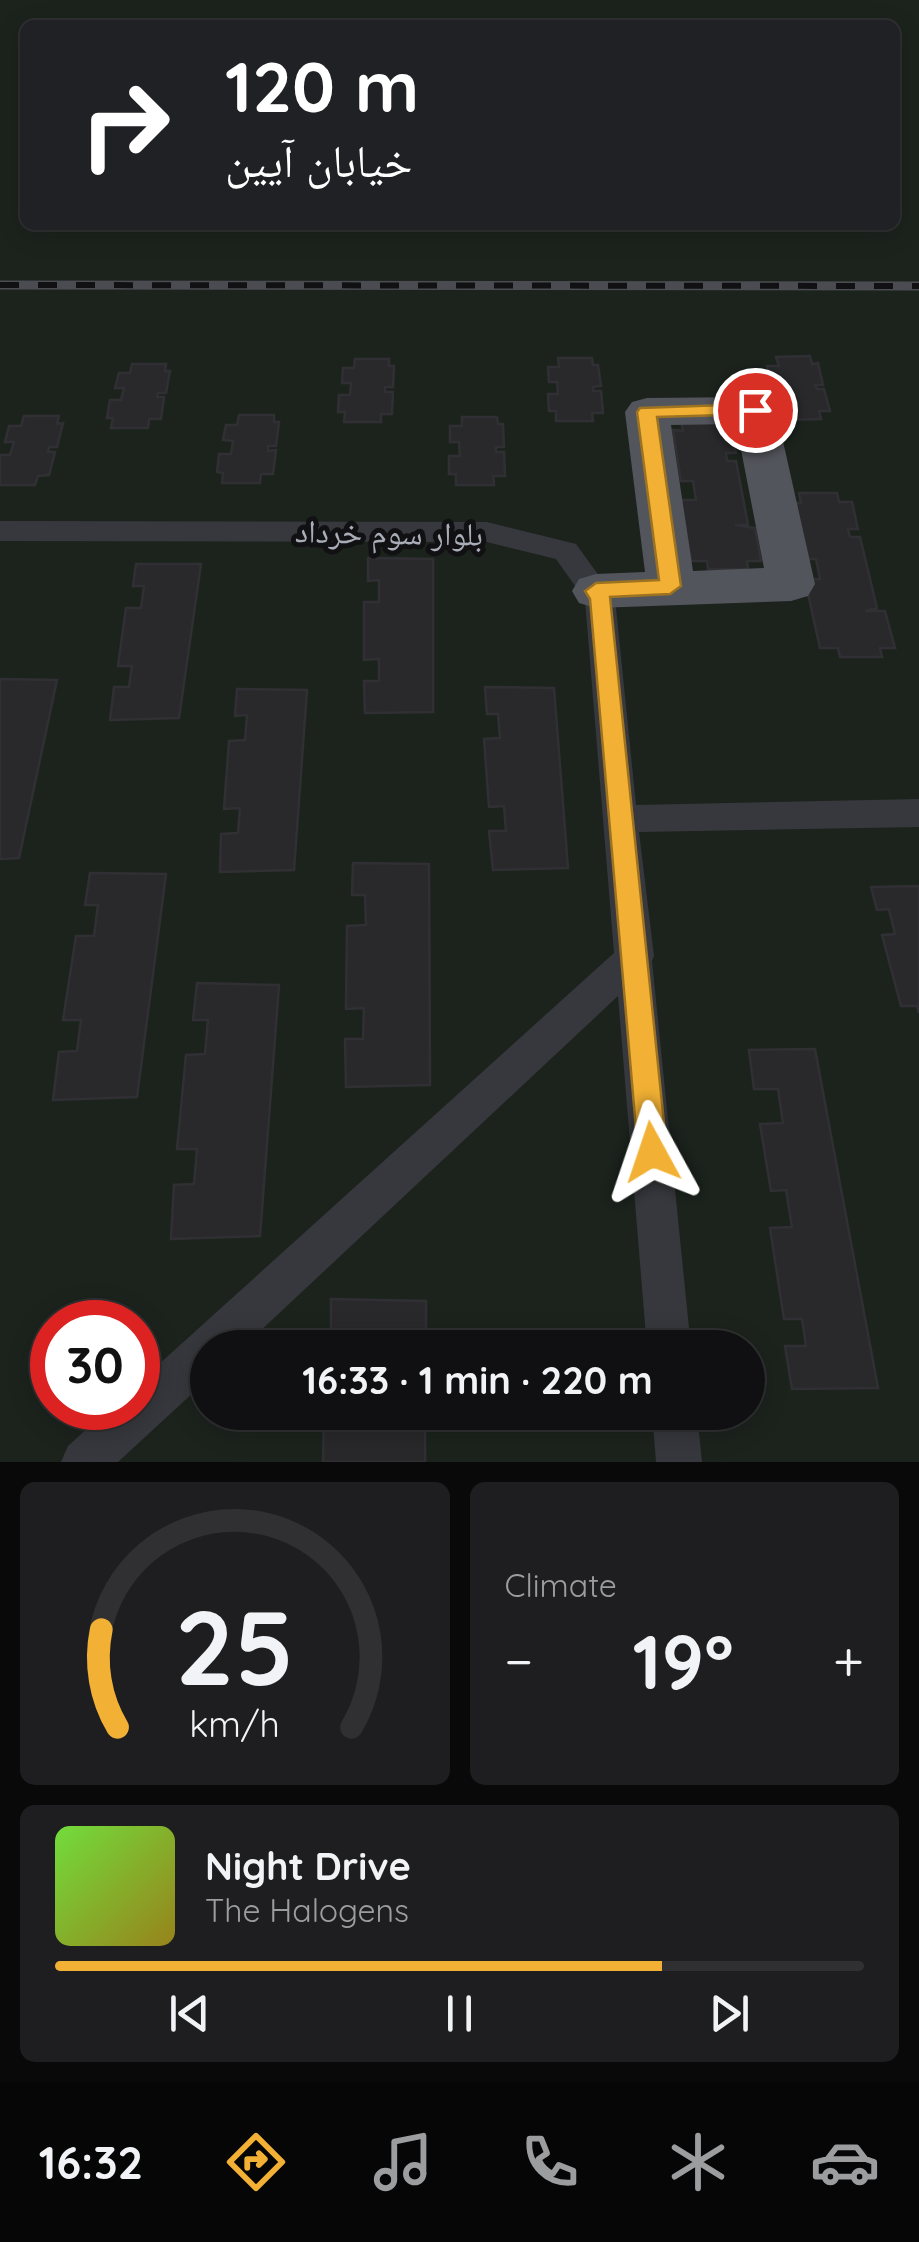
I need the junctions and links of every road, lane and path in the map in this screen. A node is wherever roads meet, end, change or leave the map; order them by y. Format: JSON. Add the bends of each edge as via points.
{"nodes":[{"id":1,"x":0,"y":531,"type":"edge"},
{"id":2,"x":670,"y":586,"type":"junction"},
{"id":3,"x":596,"y":591,"type":"junction"},
{"id":4,"x":919,"y":813,"type":"edge"},
{"id":5,"x":623,"y":819,"type":"junction"},
{"id":6,"x":636,"y":956,"type":"junction"},
{"id":7,"x":228,"y":1330,"type":"edge"},
{"id":8,"x":667,"y":1330,"type":"edge"},
{"id":9,"x":190,"y":1365,"type":"edge"},
{"id":10,"x":676,"y":1430,"type":"edge"},
{"id":11,"x":84,"y":1462,"type":"edge"},
{"id":12,"x":679,"y":1462,"type":"edge"}],
"edges":[{"from":1,"to":3,"type":"street","name":"بلوار سوم خرداد","via":[[488,532],[566,551]]},
{"from":2,"to":2,"type":"main road","via":[[791,584],[755,410],[646,412]]},
{"from":2,"to":3,"type":"main road"},
{"from":3,"to":5,"type":"street","name":"بلوار سوم خرداد"},
{"from":4,"to":5,"type":"street"},
{"from":5,"to":6,"type":"street","name":"بلوار سوم خرداد"},
{"from":6,"to":7,"type":"street"},
{"from":6,"to":8,"type":"street","name":"بلوار سوم خرداد"},
{"from":9,"to":11,"type":"street"},
{"from":10,"to":12,"type":"street"}]}
